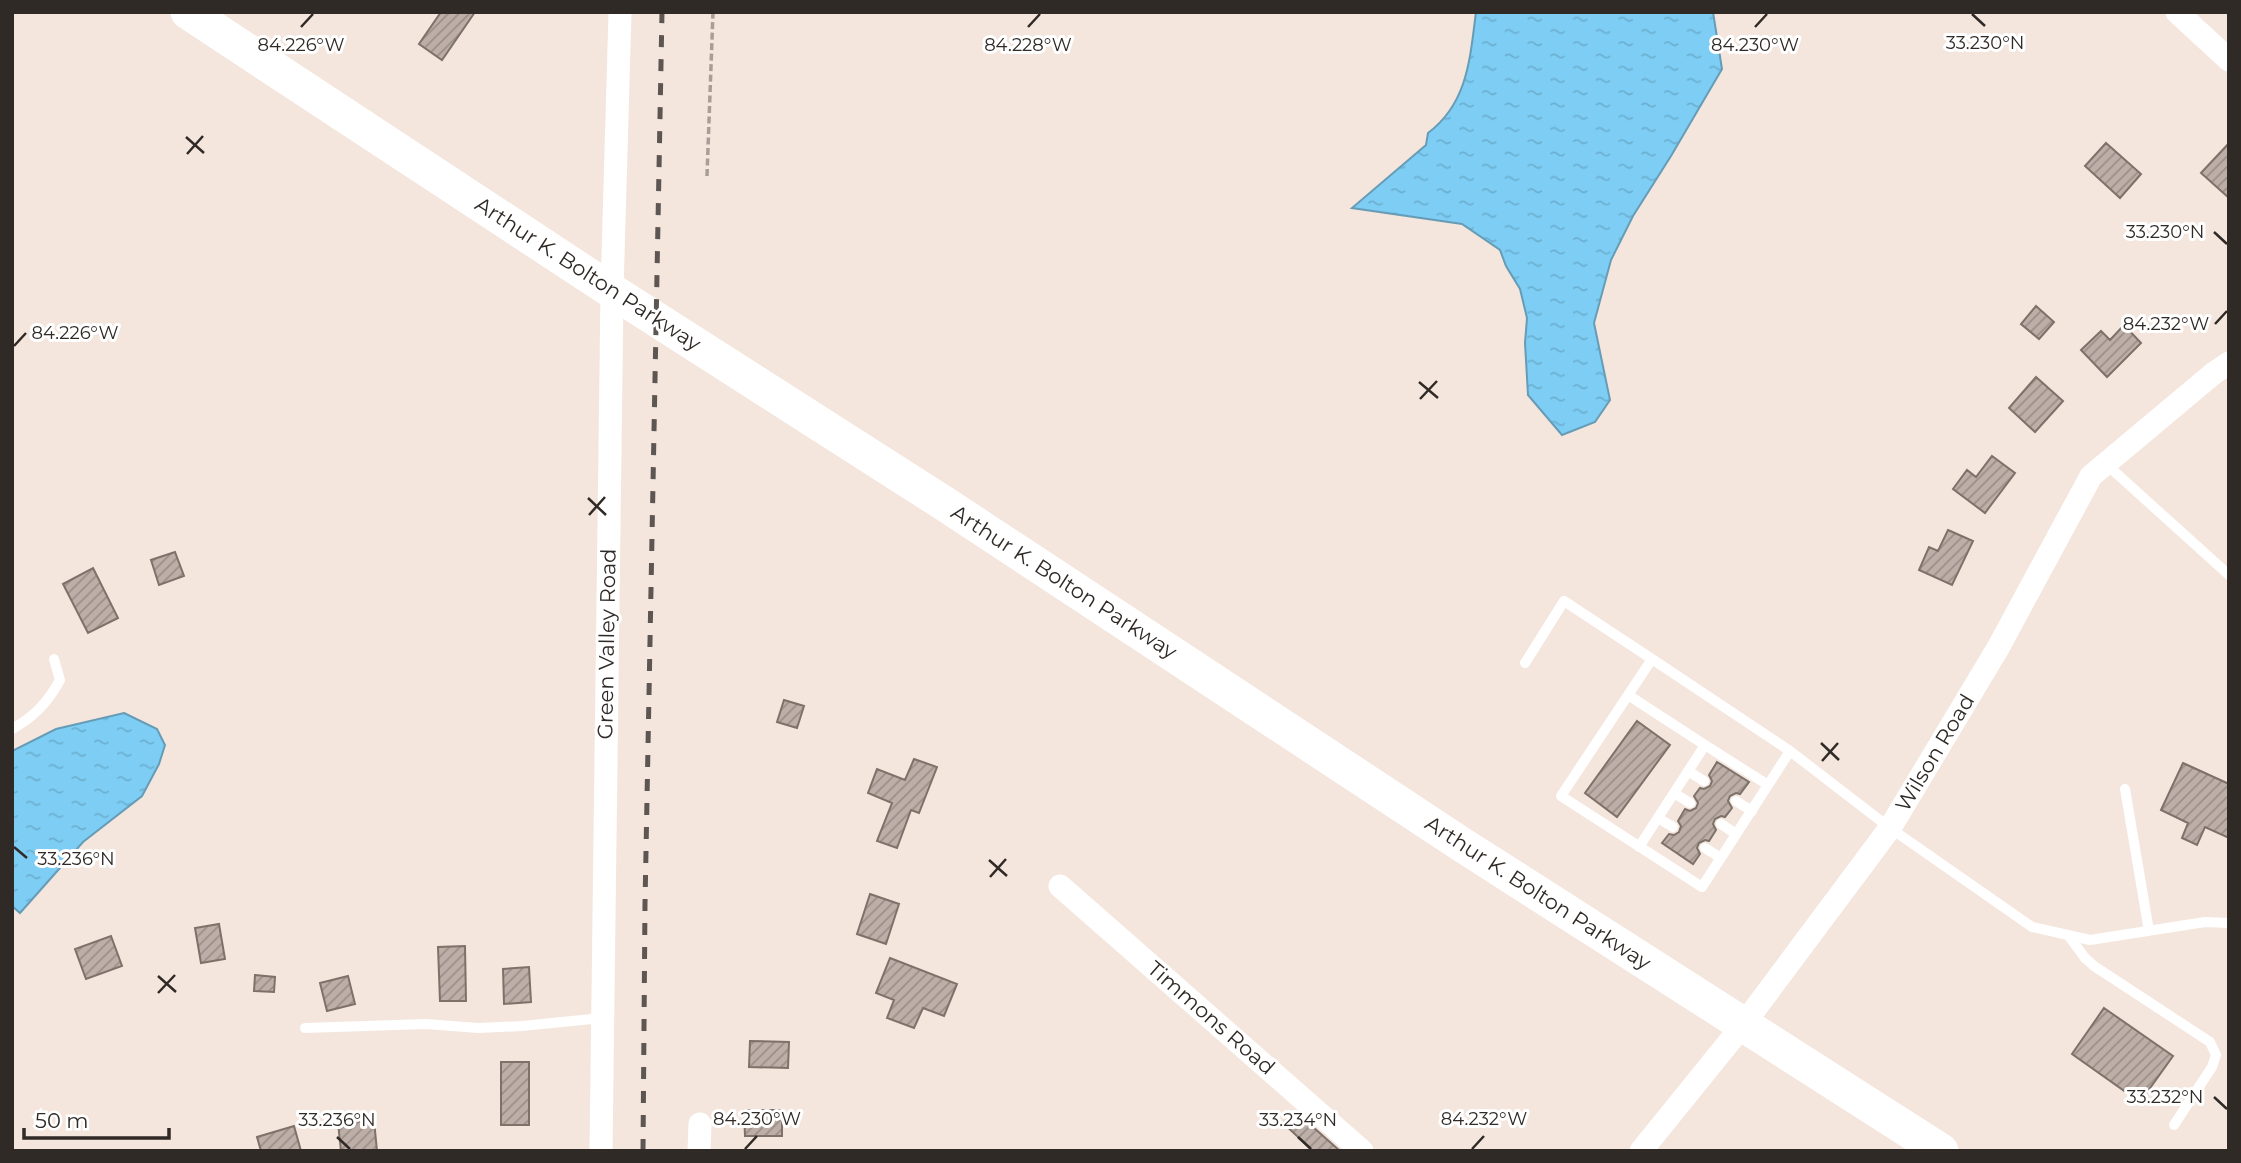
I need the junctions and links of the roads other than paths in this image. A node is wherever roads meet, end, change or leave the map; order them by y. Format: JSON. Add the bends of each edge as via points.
{"nodes":[{"id":1,"x":188,"y":12,"type":"edge"},
{"id":2,"x":620,"y":12,"type":"edge"},
{"id":3,"x":2177,"y":12,"type":"edge"},
{"id":4,"x":2229,"y":60,"type":"edge"},
{"id":5,"x":612,"y":291,"type":"junction"},
{"id":6,"x":2229,"y":363,"type":"edge"},
{"id":7,"x":2106,"y":464,"type":"junction"},
{"id":8,"x":2229,"y":575,"type":"edge"},
{"id":9,"x":54,"y":659,"type":"dead end"},
{"id":10,"x":1652,"y":659,"type":"junction"},
{"id":11,"x":1525,"y":663,"type":"dead end"},
{"id":12,"x":1628,"y":695,"type":"junction"},
{"id":13,"x":12,"y":729,"type":"edge"},
{"id":14,"x":1705,"y":745,"type":"junction"},
{"id":15,"x":1790,"y":751,"type":"junction"},
{"id":16,"x":1688,"y":771,"type":"junction"},
{"id":17,"x":1704,"y":781,"type":"dead end"},
{"id":18,"x":1768,"y":785,"type":"junction"},
{"id":19,"x":2125,"y":789,"type":"dead end"},
{"id":20,"x":1674,"y":793,"type":"junction"},
{"id":21,"x":1736,"y":801,"type":"dead end"},
{"id":22,"x":1690,"y":803,"type":"dead end"},
{"id":23,"x":1752,"y":811,"type":"junction"},
{"id":24,"x":1658,"y":818,"type":"junction"},
{"id":25,"x":1721,"y":824,"type":"dead end"},
{"id":26,"x":1673,"y":827,"type":"dead end"},
{"id":27,"x":1890,"y":828,"type":"junction"},
{"id":28,"x":1736,"y":834,"type":"junction"},
{"id":29,"x":1639,"y":847,"type":"junction"},
{"id":30,"x":1705,"y":848,"type":"dead end"},
{"id":31,"x":1721,"y":858,"type":"junction"},
{"id":32,"x":1060,"y":886,"type":"dead end"},
{"id":33,"x":2229,"y":923,"type":"edge"},
{"id":34,"x":2149,"y":931,"type":"junction"},
{"id":35,"x":2068,"y":935,"type":"junction"},
{"id":36,"x":603,"y":1018,"type":"junction"},
{"id":37,"x":1743,"y":1025,"type":"junction"},
{"id":38,"x":305,"y":1028,"type":"dead end"},
{"id":39,"x":700,"y":1124,"type":"dead end"},
{"id":40,"x":2174,"y":1125,"type":"dead end"},
{"id":41,"x":601,"y":1151,"type":"edge"},
{"id":42,"x":699,"y":1151,"type":"edge"},
{"id":43,"x":1362,"y":1151,"type":"edge"},
{"id":44,"x":1641,"y":1151,"type":"edge"},
{"id":45,"x":1941,"y":1151,"type":"edge"}],
"edges":[{"from":1,"to":5,"type":"main road","name":"Arthur K. Bolton Parkway"},
{"from":2,"to":5,"type":"street","name":"Green Valley Road"},
{"from":3,"to":4,"type":"street"},
{"from":5,"to":36,"type":"street","name":"Green Valley Road"},
{"from":5,"to":37,"type":"main road","name":"Arthur K. Bolton Parkway"},
{"from":6,"to":7,"type":"street","name":"Wilson Road"},
{"from":7,"to":8,"type":"lane"},
{"from":7,"to":27,"type":"street","name":"Wilson Road","via":[[2091,476],[1998,648]]},
{"from":9,"to":13,"type":"lane","via":[[60,680],[51,696],[29,720]]},
{"from":10,"to":11,"type":"lane","via":[[1564,601]]},
{"from":10,"to":12,"type":"lane"},
{"from":10,"to":15,"type":"lane"},
{"from":12,"to":14,"type":"lane"},
{"from":12,"to":29,"type":"lane","via":[[1561,796]]},
{"from":14,"to":16,"type":"lane"},
{"from":14,"to":18,"type":"lane"},
{"from":15,"to":18,"type":"lane"},
{"from":15,"to":27,"type":"lane"},
{"from":16,"to":17,"type":"lane"},
{"from":16,"to":20,"type":"lane"},
{"from":18,"to":23,"type":"lane"},
{"from":19,"to":34,"type":"lane"},
{"from":20,"to":22,"type":"lane"},
{"from":20,"to":24,"type":"lane"},
{"from":21,"to":23,"type":"lane"},
{"from":23,"to":28,"type":"lane"},
{"from":24,"to":26,"type":"lane"},
{"from":24,"to":29,"type":"lane"},
{"from":25,"to":28,"type":"lane"},
{"from":27,"to":35,"type":"lane","via":[[2032,926]]},
{"from":27,"to":37,"type":"street","name":"Wilson Road"},
{"from":28,"to":31,"type":"lane"},
{"from":29,"to":31,"type":"lane","via":[[1702,887]]},
{"from":30,"to":31,"type":"lane"},
{"from":32,"to":43,"type":"street","name":"Timmons Road"},
{"from":33,"to":34,"type":"lane"},
{"from":34,"to":35,"type":"lane","via":[[2090,940]]},
{"from":35,"to":40,"type":"lane","via":[[2094,965],[2210,1042],[2216,1055],[2212,1067]]},
{"from":36,"to":38,"type":"lane","via":[[478,1028],[426,1024]]},
{"from":36,"to":41,"type":"street","name":"Green Valley Road"},
{"from":37,"to":44,"type":"street","name":"Wilson Road"},
{"from":37,"to":45,"type":"main road","name":"Arthur K. Bolton Parkway"},
{"from":39,"to":42,"type":"street"}]}
